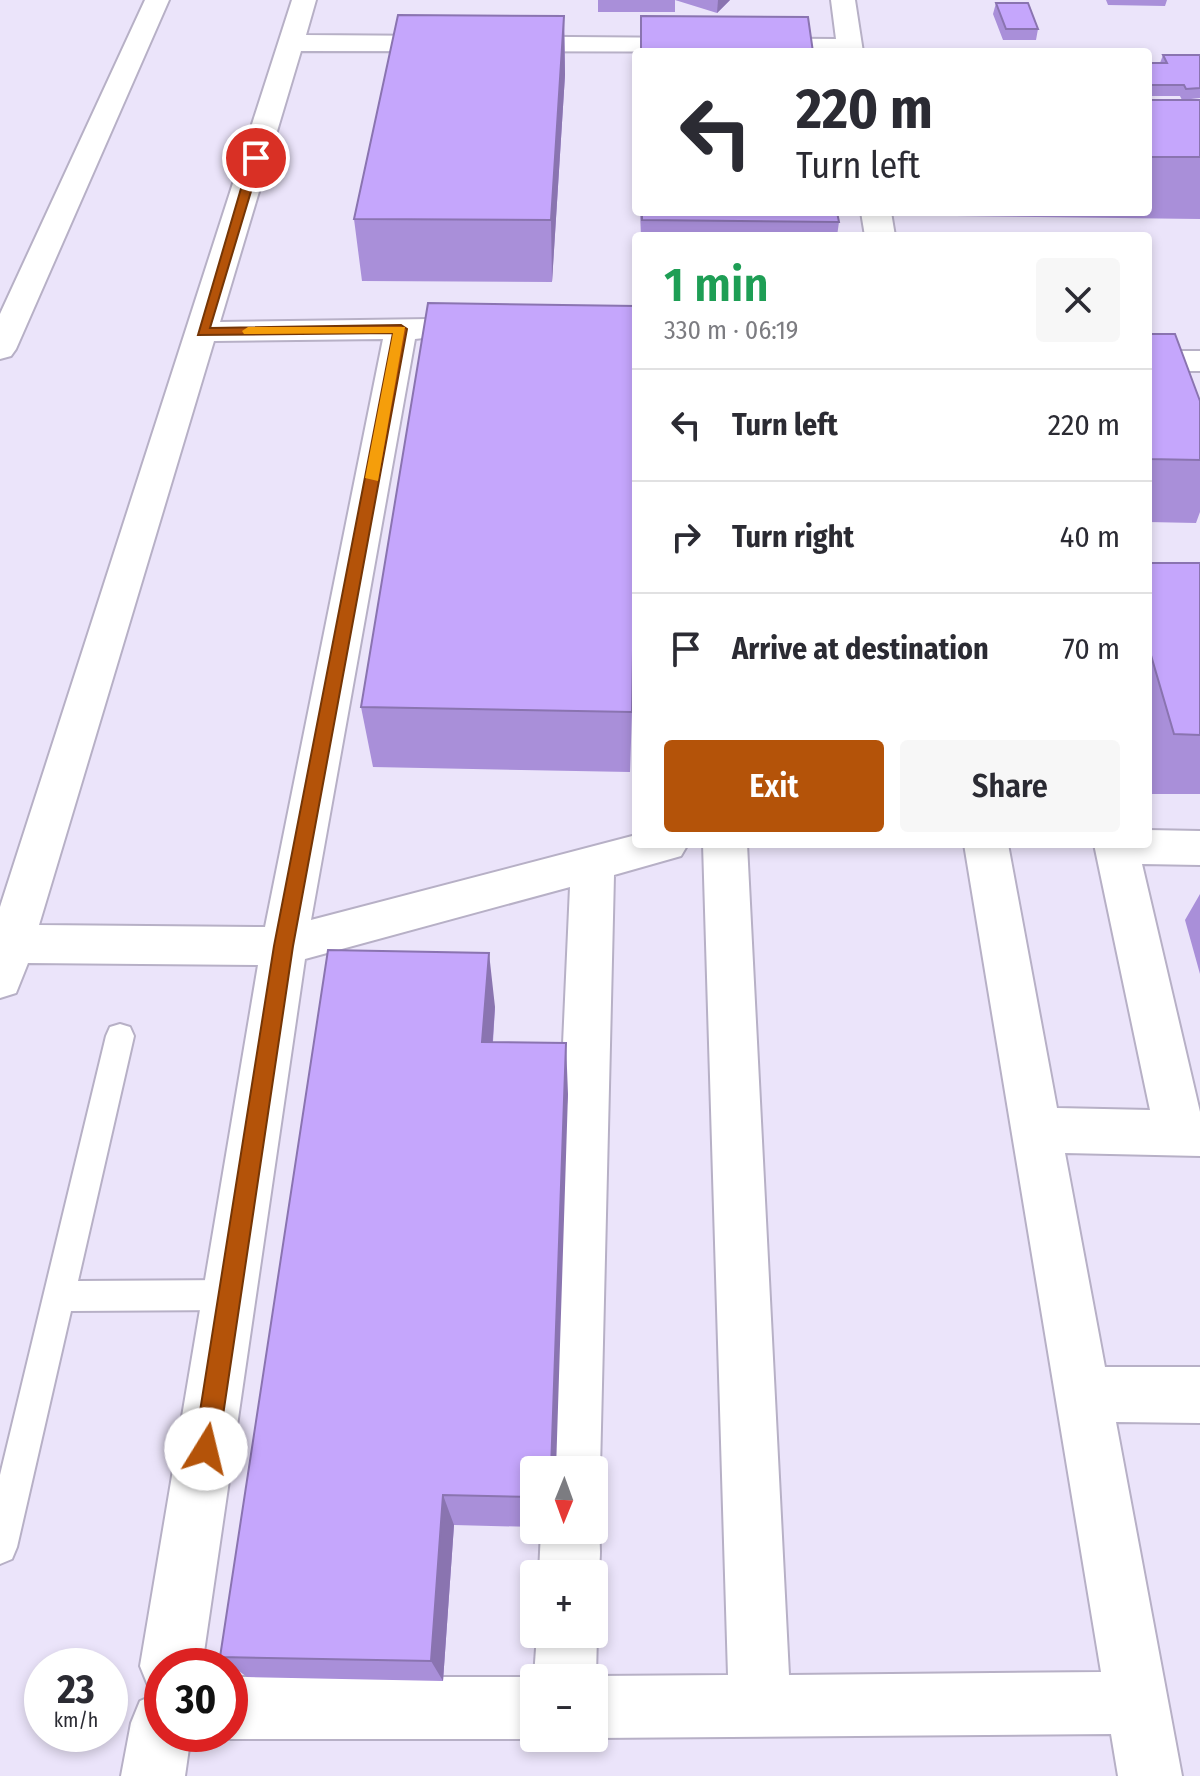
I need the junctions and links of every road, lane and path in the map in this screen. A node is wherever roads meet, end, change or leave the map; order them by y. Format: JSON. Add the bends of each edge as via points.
{"nodes":[{"id":1,"x":157,"y":0,"type":"edge"},
{"id":2,"x":304,"y":0,"type":"edge"},
{"id":3,"x":843,"y":0,"type":"edge"},
{"id":4,"x":291,"y":43,"type":"junction"},
{"id":5,"x":690,"y":48,"type":"edge"},
{"id":6,"x":849,"y":48,"type":"edge"},
{"id":7,"x":462,"y":328,"type":"edge"},
{"id":8,"x":401,"y":329,"type":"junction"},
{"id":9,"x":202,"y":332,"type":"junction"},
{"id":10,"x":0,"y":349,"type":"edge"},
{"id":11,"x":1200,"y":361,"type":"edge"},
{"id":12,"x":1161,"y":371,"type":"edge"},
{"id":13,"x":1152,"y":846,"type":"edge"},
{"id":14,"x":651,"y":848,"type":"edge"},
{"id":15,"x":725,"y":848,"type":"edge"},
{"id":16,"x":987,"y":848,"type":"edge"},
{"id":17,"x":1117,"y":848,"type":"edge"},
{"id":18,"x":1200,"y":848,"type":"edge"},
{"id":19,"x":593,"y":863,"type":"junction"},
{"id":20,"x":284,"y":946,"type":"junction"},
{"id":21,"x":5,"y":961,"type":"edge"},
{"id":22,"x":120,"y":1036,"type":"dead end"},
{"id":23,"x":1036,"y":1130,"type":"junction"},
{"id":24,"x":1190,"y":1134,"type":"edge"},
{"id":25,"x":231,"y":1295,"type":"junction"},
{"id":26,"x":61,"y":1296,"type":"junction"},
{"id":27,"x":1083,"y":1394,"type":"junction"},
{"id":28,"x":1200,"y":1395,"type":"edge"},
{"id":29,"x":572,"y":1456,"type":"edge"},
{"id":30,"x":0,"y":1547,"type":"edge"},
{"id":31,"x":174,"y":1648,"type":"edge"},
{"id":32,"x":1138,"y":1703,"type":"junction"},
{"id":33,"x":608,"y":1707,"type":"edge"},
{"id":34,"x":760,"y":1707,"type":"junction"},
{"id":35,"x":248,"y":1708,"type":"edge"},
{"id":36,"x":520,"y":1708,"type":"edge"},
{"id":37,"x":157,"y":1752,"type":"edge"},
{"id":38,"x":153,"y":1776,"type":"edge"},
{"id":39,"x":1150,"y":1776,"type":"edge"}],
"edges":[{"from":1,"to":10,"type":"street"},
{"from":2,"to":4,"type":"street"},
{"from":3,"to":6,"type":"street"},
{"from":4,"to":5,"type":"street"},
{"from":4,"to":9,"type":"street"},
{"from":7,"to":8,"type":"street"},
{"from":8,"to":9,"type":"street"},
{"from":8,"to":20,"type":"street"},
{"from":9,"to":21,"type":"street"},
{"from":11,"to":12,"type":"street"},
{"from":13,"to":18,"type":"street"},
{"from":14,"to":19,"type":"street"},
{"from":15,"to":34,"type":"street"},
{"from":16,"to":23,"type":"street"},
{"from":17,"to":24,"type":"street"},
{"from":19,"to":20,"type":"street"},
{"from":19,"to":29,"type":"street"},
{"from":20,"to":21,"type":"street"},
{"from":20,"to":25,"type":"street"},
{"from":22,"to":26,"type":"lane"},
{"from":23,"to":24,"type":"street"},
{"from":23,"to":27,"type":"street"},
{"from":25,"to":26,"type":"lane"},
{"from":25,"to":31,"type":"street"},
{"from":26,"to":30,"type":"lane"},
{"from":27,"to":28,"type":"street"},
{"from":27,"to":32,"type":"street"},
{"from":32,"to":34,"type":"street"},
{"from":32,"to":39,"type":"street"},
{"from":33,"to":34,"type":"street"},
{"from":35,"to":36,"type":"street"},
{"from":37,"to":38,"type":"street"}]}
